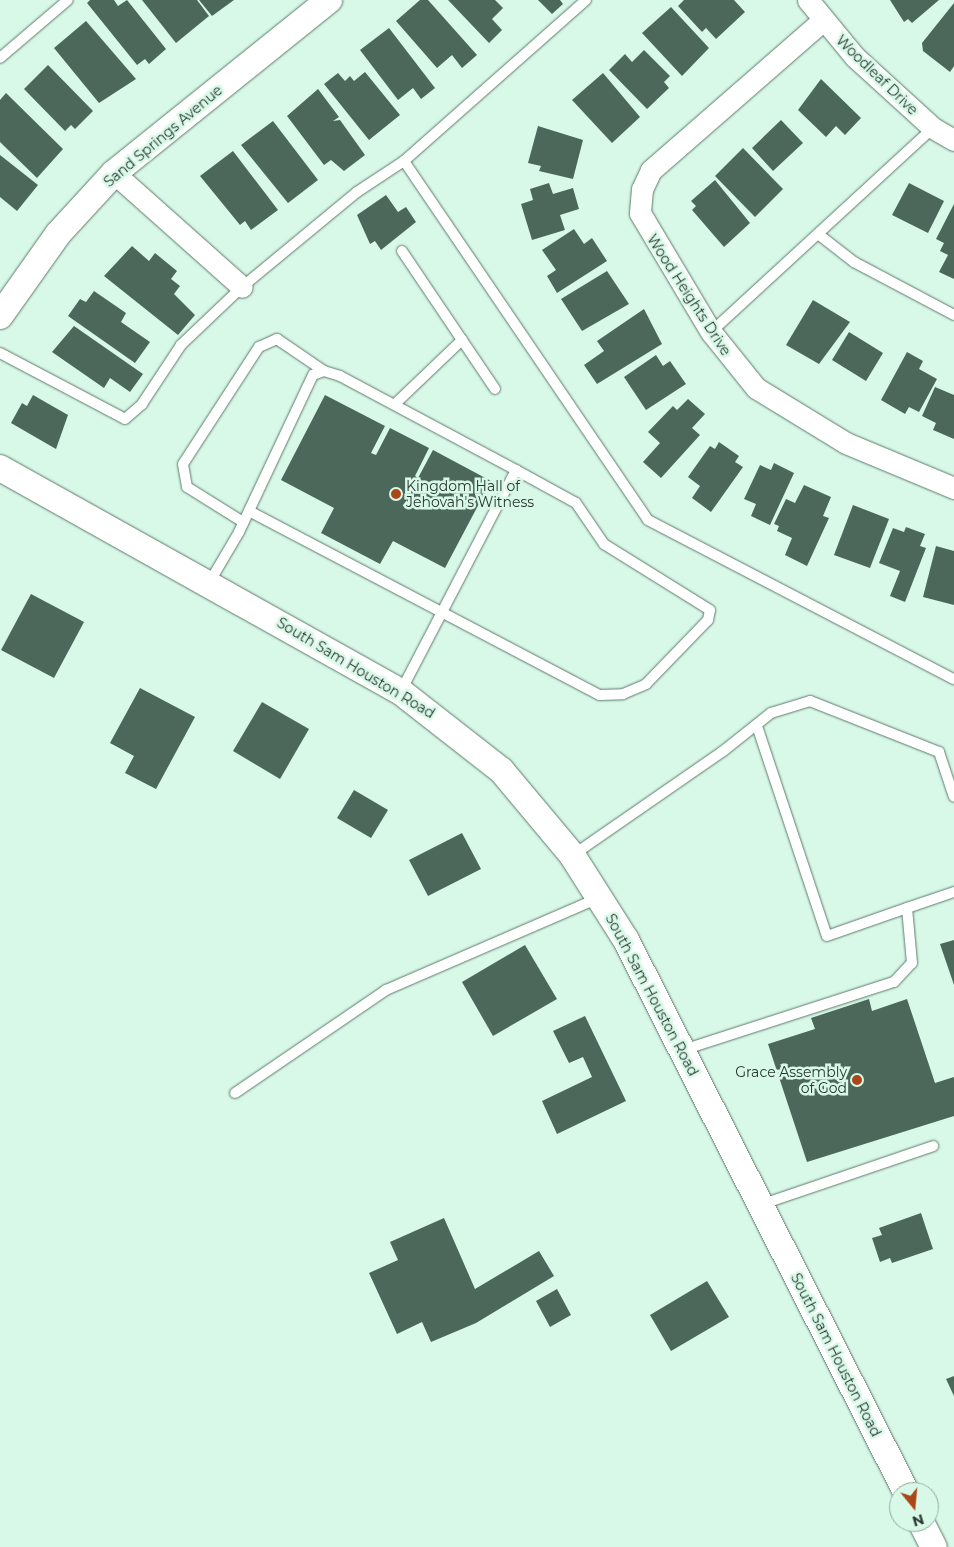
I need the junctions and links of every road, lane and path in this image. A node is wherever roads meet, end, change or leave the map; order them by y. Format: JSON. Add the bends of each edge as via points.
{"nodes":[{"id":1,"x":68,"y":0,"type":"edge"},
{"id":2,"x":330,"y":0,"type":"edge"},
{"id":3,"x":586,"y":0,"type":"edge"},
{"id":4,"x":808,"y":0,"type":"edge"},
{"id":5,"x":822,"y":21,"type":"junction"},
{"id":6,"x":0,"y":58,"type":"edge"},
{"id":7,"x":933,"y":128,"type":"junction"},
{"id":8,"x":954,"y":140,"type":"edge"},
{"id":9,"x":404,"y":161,"type":"junction"},
{"id":10,"x":114,"y":173,"type":"junction"},
{"id":11,"x":818,"y":234,"type":"junction"},
{"id":12,"x":402,"y":251,"type":"dead end"},
{"id":13,"x":242,"y":287,"type":"junction"},
{"id":14,"x":954,"y":315,"type":"edge"},
{"id":15,"x":0,"y":316,"type":"edge"},
{"id":16,"x":711,"y":332,"type":"junction"},
{"id":17,"x":462,"y":340,"type":"junction"},
{"id":18,"x":0,"y":353,"type":"edge"},
{"id":19,"x":324,"y":371,"type":"junction"},
{"id":20,"x":495,"y":389,"type":"dead end"},
{"id":21,"x":395,"y":404,"type":"junction"},
{"id":22,"x":0,"y":468,"type":"edge"},
{"id":23,"x":516,"y":470,"type":"junction"},
{"id":24,"x":954,"y":488,"type":"edge"},
{"id":25,"x":248,"y":511,"type":"junction"},
{"id":26,"x":243,"y":522,"type":"junction"},
{"id":27,"x":209,"y":583,"type":"junction"},
{"id":28,"x":442,"y":613,"type":"junction"},
{"id":29,"x":954,"y":679,"type":"edge"},
{"id":30,"x":400,"y":692,"type":"junction"},
{"id":31,"x":757,"y":726,"type":"junction"},
{"id":32,"x":954,"y":798,"type":"edge"},
{"id":33,"x":572,"y":855,"type":"junction"},
{"id":34,"x":954,"y":892,"type":"edge"},
{"id":35,"x":600,"y":898,"type":"junction"},
{"id":36,"x":907,"y":908,"type":"junction"},
{"id":37,"x":682,"y":1050,"type":"junction"},
{"id":38,"x":235,"y":1093,"type":"dead end"},
{"id":39,"x":933,"y":1146,"type":"dead end"},
{"id":40,"x":759,"y":1205,"type":"junction"},
{"id":41,"x":901,"y":1482,"type":"edge"},
{"id":42,"x":927,"y":1532,"type":"edge"},
{"id":43,"x":934,"y":1547,"type":"edge"}],
"edges":[{"from":1,"to":6,"type":"lane"},
{"from":2,"to":10,"type":"street","name":"Sand Springs Avenue"},
{"from":3,"to":9,"type":"lane"},
{"from":4,"to":5,"type":"street","name":"Woodleaf Drive"},
{"from":5,"to":7,"type":"street","name":"Woodleaf Drive"},
{"from":5,"to":16,"type":"street","name":"Wood Heights Drive","via":[[651,170],[642,188],[640,214],[650,237]]},
{"from":7,"to":8,"type":"street","name":"Woodleaf Drive"},
{"from":7,"to":11,"type":"lane"},
{"from":9,"to":13,"type":"lane","via":[[357,192]]},
{"from":9,"to":29,"type":"lane","via":[[648,520]]},
{"from":10,"to":13,"type":"street"},
{"from":10,"to":15,"type":"street","name":"Sand Springs Avenue","via":[[58,234]]},
{"from":11,"to":14,"type":"lane","via":[[854,262]]},
{"from":11,"to":16,"type":"lane"},
{"from":12,"to":17,"type":"lane"},
{"from":13,"to":18,"type":"lane","via":[[181,345],[142,404],[125,419]]},
{"from":16,"to":24,"type":"street","name":"Wood Heights Drive","via":[[756,388],[804,421],[899,468]]},
{"from":17,"to":20,"type":"lane"},
{"from":17,"to":21,"type":"lane"},
{"from":19,"to":21,"type":"lane"},
{"from":19,"to":25,"type":"lane","via":[[313,375]]},
{"from":19,"to":26,"type":"lane","via":[[277,339],[259,347],[183,464],[187,487]]},
{"from":21,"to":23,"type":"lane"},
{"from":22,"to":27,"type":"street","name":"South Sam Houston Road"},
{"from":23,"to":28,"type":"lane"},
{"from":23,"to":28,"type":"lane","via":[[576,503],[604,544],[701,601],[710,610],[708,620],[646,684],[623,694],[600,695]]},
{"from":25,"to":26,"type":"lane"},
{"from":25,"to":28,"type":"lane"},
{"from":26,"to":27,"type":"lane"},
{"from":27,"to":30,"type":"street","name":"South Sam Houston Road"},
{"from":28,"to":30,"type":"lane"},
{"from":30,"to":33,"type":"street","name":"South Sam Houston Road","via":[[502,770]]},
{"from":31,"to":32,"type":"lane","via":[[771,713],[810,701],[939,752]]},
{"from":31,"to":33,"type":"lane"},
{"from":31,"to":36,"type":"lane","via":[[827,936]]},
{"from":33,"to":35,"type":"street","name":"South Sam Houston Road"},
{"from":34,"to":36,"type":"lane"},
{"from":35,"to":37,"type":"street","name":"South Sam Houston Road"},
{"from":35,"to":38,"type":"lane","via":[[386,990]]},
{"from":36,"to":37,"type":"lane","via":[[912,963],[894,982]]},
{"from":37,"to":40,"type":"street","name":"South Sam Houston Road"},
{"from":39,"to":40,"type":"lane"},
{"from":40,"to":41,"type":"street","name":"South Sam Houston Road"},
{"from":42,"to":43,"type":"street"}]}
